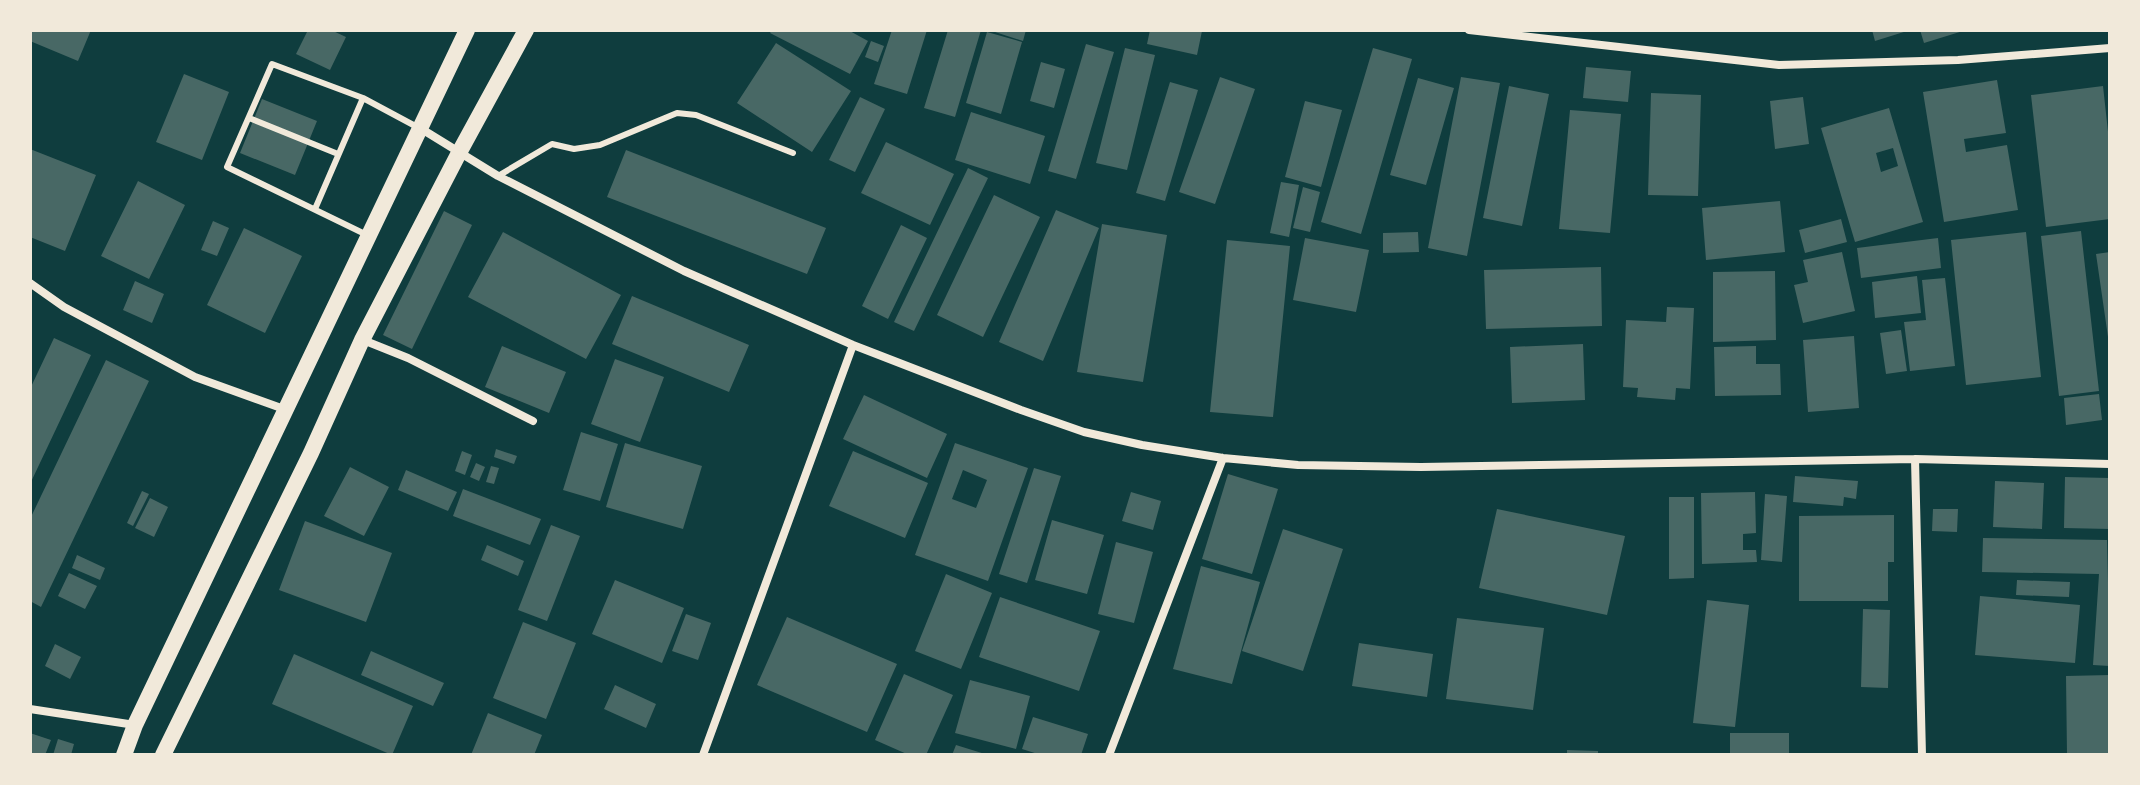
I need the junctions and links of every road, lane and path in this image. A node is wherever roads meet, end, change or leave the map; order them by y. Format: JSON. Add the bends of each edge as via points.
{"nodes":[{"id":1,"x":467,"y":30,"type":"edge"},
{"id":2,"x":526,"y":30,"type":"edge"},
{"id":3,"x":1469,"y":30,"type":"edge"},
{"id":4,"x":2110,"y":48,"type":"edge"},
{"id":5,"x":363,"y":98,"type":"junction"},
{"id":6,"x":249,"y":118,"type":"junction"},
{"id":7,"x":419,"y":128,"type":"junction"},
{"id":8,"x":460,"y":151,"type":"junction"},
{"id":9,"x":793,"y":153,"type":"dead end"},
{"id":10,"x":338,"y":154,"type":"junction"},
{"id":11,"x":498,"y":176,"type":"junction"},
{"id":12,"x":315,"y":209,"type":"junction"},
{"id":13,"x":370,"y":236,"type":"junction"},
{"id":14,"x":30,"y":283,"type":"edge"},
{"id":15,"x":362,"y":340,"type":"junction"},
{"id":16,"x":853,"y":345,"type":"junction"},
{"id":17,"x":284,"y":409,"type":"junction"},
{"id":18,"x":533,"y":421,"type":"dead end"},
{"id":19,"x":1223,"y":458,"type":"junction"},
{"id":20,"x":1915,"y":459,"type":"junction"},
{"id":21,"x":2110,"y":464,"type":"edge"},
{"id":22,"x":30,"y":709,"type":"edge"},
{"id":23,"x":135,"y":725,"type":"junction"},
{"id":24,"x":124,"y":755,"type":"edge"},
{"id":25,"x":163,"y":755,"type":"edge"},
{"id":26,"x":703,"y":755,"type":"edge"},
{"id":27,"x":1109,"y":755,"type":"edge"},
{"id":28,"x":1922,"y":755,"type":"edge"}],
"edges":[{"from":1,"to":7,"type":"main road"},
{"from":2,"to":8,"type":"main road"},
{"from":3,"to":4,"type":"street","via":[[1779,65],[1958,60]]},
{"from":5,"to":6,"type":"lane","via":[[272,64]]},
{"from":5,"to":7,"type":"lane"},
{"from":5,"to":10,"type":"lane"},
{"from":6,"to":10,"type":"lane"},
{"from":6,"to":12,"type":"lane","via":[[227,167]]},
{"from":7,"to":8,"type":"street"},
{"from":7,"to":13,"type":"main road"},
{"from":8,"to":11,"type":"street"},
{"from":8,"to":15,"type":"main road"},
{"from":9,"to":11,"type":"lane","via":[[696,115],[677,113],[600,145],[574,149],[552,144]]},
{"from":10,"to":12,"type":"lane"},
{"from":11,"to":16,"type":"street","via":[[684,271]]},
{"from":12,"to":13,"type":"lane"},
{"from":13,"to":17,"type":"main road"},
{"from":14,"to":17,"type":"street","via":[[64,307],[195,377]]},
{"from":15,"to":18,"type":"street"},
{"from":15,"to":25,"type":"main road"},
{"from":16,"to":19,"type":"street","via":[[1084,432]]},
{"from":16,"to":26,"type":"street"},
{"from":17,"to":23,"type":"main road"},
{"from":19,"to":20,"type":"street","via":[[1421,467]]},
{"from":19,"to":27,"type":"street"},
{"from":20,"to":21,"type":"street"},
{"from":20,"to":28,"type":"street"},
{"from":22,"to":23,"type":"street"},
{"from":23,"to":24,"type":"main road"}]}
